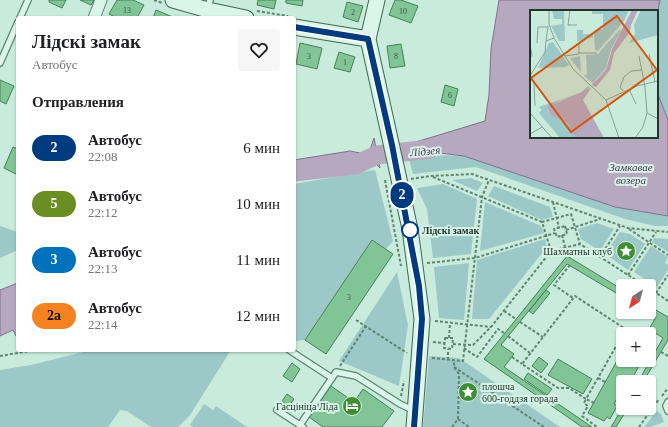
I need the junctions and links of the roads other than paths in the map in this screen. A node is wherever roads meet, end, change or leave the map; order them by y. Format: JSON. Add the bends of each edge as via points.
{"nodes":[{"id":1,"x":28,"y":0,"type":"edge"},
{"id":2,"x":101,"y":0,"type":"edge"},
{"id":3,"x":173,"y":0,"type":"edge"},
{"id":4,"x":377,"y":0,"type":"edge"},
{"id":5,"x":209,"y":5,"type":"edge"},
{"id":6,"x":21,"y":16,"type":"edge"},
{"id":7,"x":95,"y":16,"type":"edge"},
{"id":8,"x":240,"y":16,"type":"edge"},
{"id":9,"x":16,"y":27,"type":"edge"},
{"id":10,"x":296,"y":27,"type":"edge"},
{"id":11,"x":368,"y":39,"type":"junction"},
{"id":12,"x":0,"y":63,"type":"edge"},
{"id":13,"x":292,"y":352,"type":"edge"},
{"id":14,"x":332,"y":378,"type":"junction"},
{"id":15,"x":668,"y":402,"type":"edge"},
{"id":16,"x":276,"y":410,"type":"dead end"},
{"id":17,"x":415,"y":411,"type":"junction"},
{"id":18,"x":668,"y":411,"type":"edge"},
{"id":19,"x":302,"y":426,"type":"edge"},
{"id":20,"x":414,"y":427,"type":"edge"}],
"edges":[{"from":1,"to":6,"type":"lane"},
{"from":2,"to":7,"type":"street"},
{"from":3,"to":5,"type":"main road"},
{"from":4,"to":11,"type":"main road"},
{"from":5,"to":8,"type":"main road"},
{"from":9,"to":12,"type":"lane"},
{"from":10,"to":11,"type":"main road"},
{"from":11,"to":17,"type":"main road","via":[[410,229],[422,319]]},
{"from":13,"to":14,"type":"lane"},
{"from":14,"to":17,"type":"lane","via":[[336,372],[356,376]]},
{"from":14,"to":19,"type":"lane"},
{"from":15,"to":18,"type":"lane"},
{"from":16,"to":19,"type":"lane"},
{"from":17,"to":20,"type":"main road"}]}
